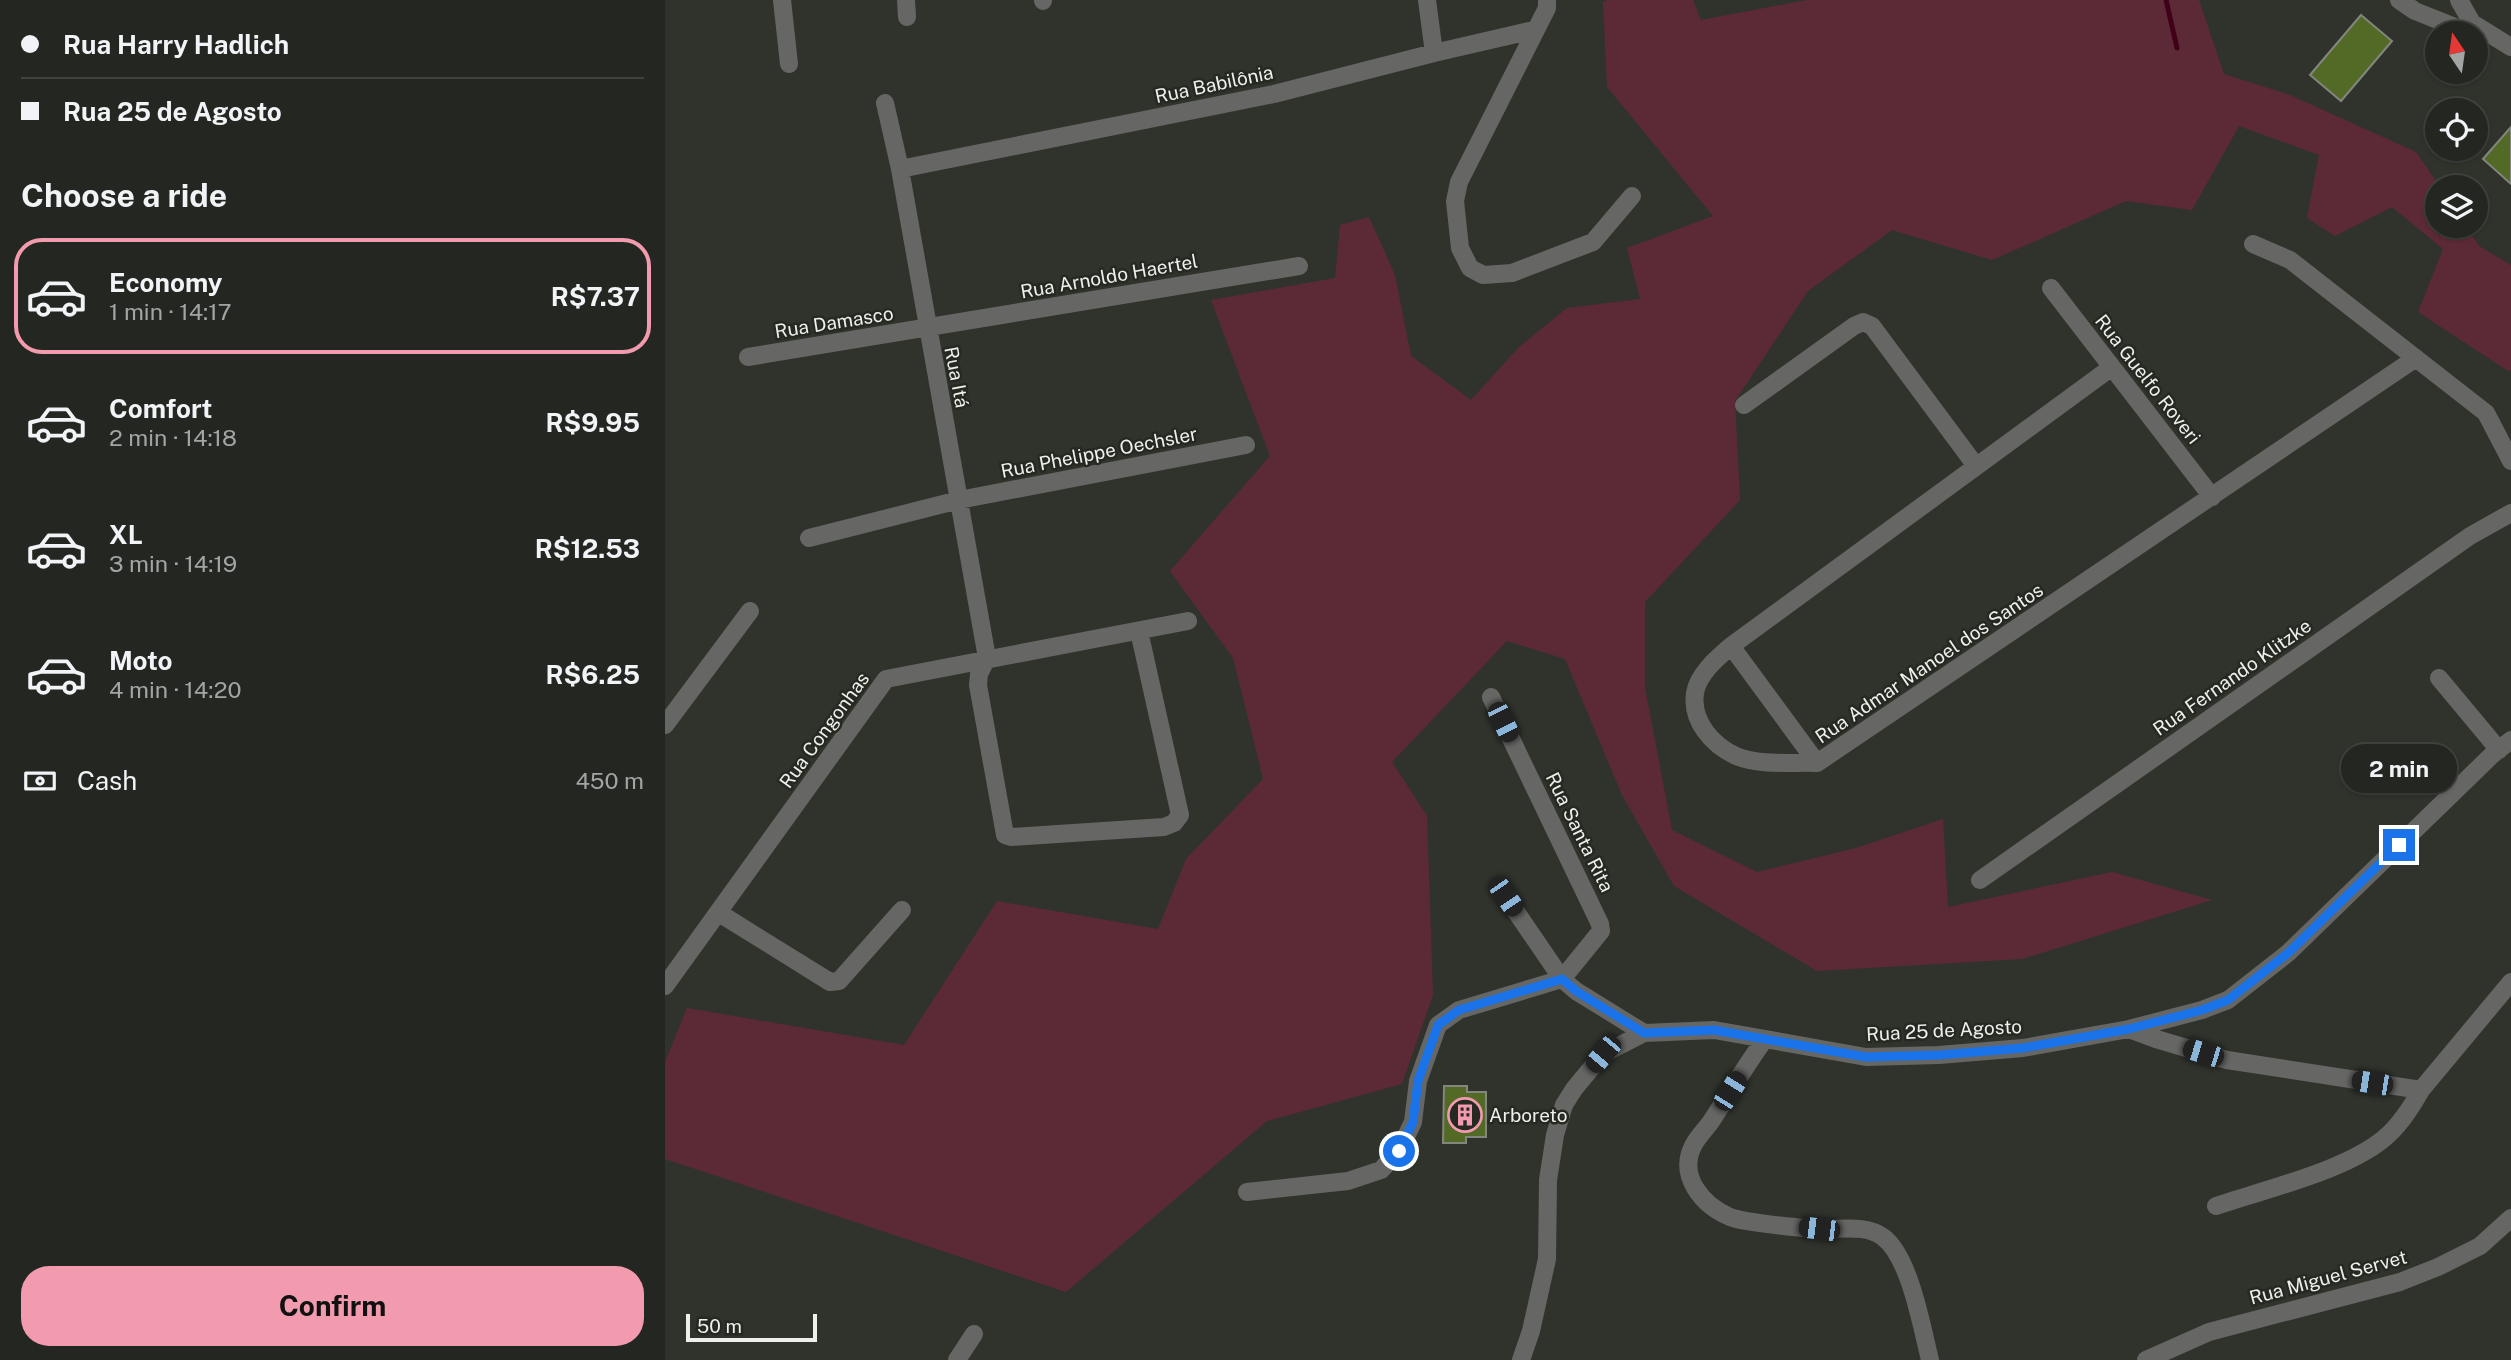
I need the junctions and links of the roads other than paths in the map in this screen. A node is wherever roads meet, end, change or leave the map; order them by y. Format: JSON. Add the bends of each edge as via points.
{"nodes":[{"id":1,"x":782,"y":0,"type":"edge"},
{"id":2,"x":1427,"y":0,"type":"edge"},
{"id":3,"x":1547,"y":0,"type":"edge"},
{"id":4,"x":2399,"y":0,"type":"edge"},
{"id":5,"x":2459,"y":0,"type":"edge"},
{"id":6,"x":2468,"y":0,"type":"edge"},
{"id":7,"x":2446,"y":21,"type":"edge"},
{"id":8,"x":2469,"y":21,"type":"edge"},
{"id":9,"x":2472,"y":21,"type":"edge"},
{"id":10,"x":1534,"y":30,"type":"junction"},
{"id":11,"x":1434,"y":53,"type":"junction"},
{"id":12,"x":789,"y":64,"type":"dead end"},
{"id":13,"x":885,"y":103,"type":"dead end"},
{"id":14,"x":900,"y":169,"type":"junction"},
{"id":15,"x":1632,"y":196,"type":"dead end"},
{"id":16,"x":2253,"y":244,"type":"dead end"},
{"id":17,"x":1299,"y":266,"type":"dead end"},
{"id":18,"x":2051,"y":288,"type":"dead end"},
{"id":19,"x":927,"y":328,"type":"junction"},
{"id":20,"x":748,"y":357,"type":"dead end"},
{"id":21,"x":2416,"y":358,"type":"junction"},
{"id":22,"x":2112,"y":367,"type":"junction"},
{"id":23,"x":1744,"y":405,"type":"dead end"},
{"id":24,"x":1246,"y":445,"type":"dead end"},
{"id":25,"x":2511,"y":461,"type":"edge"},
{"id":26,"x":1976,"y":466,"type":"junction"},
{"id":27,"x":2212,"y":497,"type":"junction"},
{"id":28,"x":959,"y":500,"type":"junction"},
{"id":29,"x":2511,"y":513,"type":"edge"},
{"id":30,"x":809,"y":538,"type":"dead end"},
{"id":31,"x":750,"y":611,"type":"dead end"},
{"id":32,"x":1188,"y":621,"type":"dead end"},
{"id":33,"x":1139,"y":631,"type":"junction"},
{"id":34,"x":1731,"y":646,"type":"junction"},
{"id":35,"x":987,"y":658,"type":"junction"},
{"id":36,"x":2439,"y":678,"type":"dead end"},
{"id":37,"x":1491,"y":697,"type":"dead end"},
{"id":38,"x":665,"y":725,"type":"edge"},
{"id":39,"x":2505,"y":745,"type":"edge"},
{"id":40,"x":1817,"y":762,"type":"junction"},
{"id":41,"x":1980,"y":880,"type":"dead end"},
{"id":42,"x":1506,"y":897,"type":"dead end"},
{"id":43,"x":902,"y":910,"type":"dead end"},
{"id":44,"x":719,"y":913,"type":"junction"},
{"id":45,"x":1562,"y":979,"type":"junction"},
{"id":46,"x":2511,"y":982,"type":"edge"},
{"id":47,"x":665,"y":986,"type":"edge"},
{"id":48,"x":2129,"y":1029,"type":"junction"},
{"id":49,"x":1644,"y":1033,"type":"junction"},
{"id":50,"x":1765,"y":1039,"type":"junction"},
{"id":51,"x":2421,"y":1090,"type":"junction"},
{"id":52,"x":1247,"y":1192,"type":"dead end"},
{"id":53,"x":2216,"y":1206,"type":"dead end"},
{"id":54,"x":2511,"y":1218,"type":"edge"},
{"id":55,"x":974,"y":1334,"type":"dead end"},
{"id":56,"x":957,"y":1360,"type":"edge"},
{"id":57,"x":1521,"y":1360,"type":"edge"},
{"id":58,"x":1930,"y":1360,"type":"edge"},
{"id":59,"x":2146,"y":1360,"type":"edge"}],
"edges":[{"from":1,"to":12,"type":"street"},
{"from":2,"to":11,"type":"street"},
{"from":3,"to":10,"type":"street"},
{"from":4,"to":7,"type":"street"},
{"from":5,"to":8,"type":"street"},
{"from":6,"to":9,"type":"street"},
{"from":10,"to":11,"type":"street","name":"Rua Babilônia"},
{"from":10,"to":15,"type":"street","via":[[1459,182],[1455,201],[1460,248],[1470,268],[1483,275],[1512,273],[1593,242]]},
{"from":11,"to":14,"type":"street","name":"Rua Babilônia","via":[[1273,94]]},
{"from":13,"to":14,"type":"street","name":"Rua Itá"},
{"from":14,"to":19,"type":"street","name":"Rua Itá"},
{"from":16,"to":21,"type":"street","via":[[2290,260]]},
{"from":17,"to":19,"type":"street","name":"Rua Arnoldo Haertel"},
{"from":18,"to":22,"type":"street","name":"Rua Guelfo Roveri"},
{"from":19,"to":20,"type":"street","name":"Rua Damasco"},
{"from":19,"to":28,"type":"street","name":"Rua Itá"},
{"from":21,"to":25,"type":"street","via":[[2486,413]]},
{"from":21,"to":27,"type":"street","name":"Rua Admar Manoel dos Santos"},
{"from":22,"to":26,"type":"street","name":"Rua Admar Manoel dos Santos"},
{"from":22,"to":27,"type":"street","name":"Rua Guelfo Roveri"},
{"from":23,"to":26,"type":"street","via":[[1863,322],[1872,326]]},
{"from":24,"to":28,"type":"street","name":"Rua Phelippe Oechsler"},
{"from":26,"to":34,"type":"street","name":"Rua Admar Manoel dos Santos"},
{"from":27,"to":40,"type":"street","name":"Rua Admar Manoel dos Santos"},
{"from":28,"to":30,"type":"street","name":"Rua Phelippe Oechsler"},
{"from":28,"to":35,"type":"street","name":"Rua Itá"},
{"from":29,"to":41,"type":"street","name":"Rua Fernando Klitzke","via":[[2470,536]]},
{"from":31,"to":38,"type":"street"},
{"from":32,"to":33,"type":"street","name":"Rua Congonhas"},
{"from":33,"to":35,"type":"street","name":"Rua Congonhas"},
{"from":33,"to":35,"type":"street","via":[[1180,815],[1164,827],[1005,835],[978,685]]},
{"from":34,"to":40,"type":"street"},
{"from":34,"to":40,"type":"street","name":"Rua Admar Manoel dos Santos","via":[[1709,666],[1695,691],[1697,714],[1706,735],[1737,756]]},
{"from":35,"to":44,"type":"street","name":"Rua Congonhas","via":[[885,679]]},
{"from":36,"to":39,"type":"street"},
{"from":37,"to":45,"type":"street","name":"Rua Santa Rita","via":[[1600,924],[1601,931]]},
{"from":39,"to":48,"type":"street","name":"Rua 25 de Agosto","via":[[2288,953],[2228,1000]]},
{"from":42,"to":45,"type":"street"},
{"from":43,"to":44,"type":"street","via":[[839,981],[830,982]]},
{"from":44,"to":47,"type":"street","name":"Rua Congonhas"},
{"from":45,"to":49,"type":"street"},
{"from":45,"to":52,"type":"street","via":[[1459,1010],[1438,1025],[1418,1081],[1413,1122],[1399,1151],[1381,1170],[1348,1181]]},
{"from":46,"to":51,"type":"street"},
{"from":48,"to":50,"type":"street","name":"Rua 25 de Agosto","via":[[2023,1048],[1939,1055],[1866,1057]]},
{"from":48,"to":51,"type":"street","via":[[2227,1060]]},
{"from":49,"to":50,"type":"street","name":"Rua 25 de Agosto","via":[[1714,1030]]},
{"from":49,"to":57,"type":"street","name":"Rua 25 de Agosto","via":[[1603,1054],[1564,1105],[1548,1180],[1547,1259]]},
{"from":50,"to":58,"type":"street","via":[[1693,1147],[1688,1171],[1695,1190],[1732,1218],[1858,1229],[1882,1236],[1903,1267]]},
{"from":51,"to":53,"type":"street","via":[[2390,1134],[2367,1152]]},
{"from":54,"to":59,"type":"street","name":"Rua Miguel Servet","via":[[2480,1246],[2400,1282],[2209,1332]]},
{"from":55,"to":56,"type":"street"}]}
